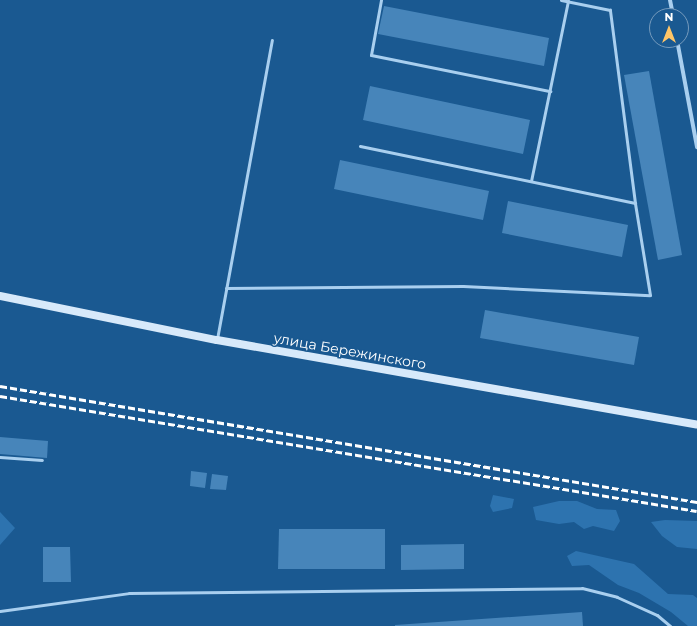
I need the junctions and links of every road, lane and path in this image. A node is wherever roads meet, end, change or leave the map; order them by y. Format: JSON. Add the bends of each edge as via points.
{"nodes":[{"id":1,"x":381,"y":0,"type":"edge"},
{"id":2,"x":560,"y":0,"type":"edge"},
{"id":3,"x":568,"y":2,"type":"junction"},
{"id":4,"x":272,"y":40,"type":"dead end"},
{"id":5,"x":678,"y":48,"type":"edge"},
{"id":6,"x":550,"y":91,"type":"junction"},
{"id":7,"x":360,"y":146,"type":"dead end"},
{"id":8,"x":697,"y":147,"type":"edge"},
{"id":9,"x":531,"y":181,"type":"junction"},
{"id":10,"x":635,"y":203,"type":"junction"},
{"id":11,"x":226,"y":288,"type":"junction"},
{"id":12,"x":0,"y":296,"type":"edge"},
{"id":13,"x":217,"y":340,"type":"junction"},
{"id":14,"x":697,"y":425,"type":"edge"},
{"id":15,"x":0,"y":458,"type":"edge"},
{"id":16,"x":42,"y":460,"type":"dead end"},
{"id":17,"x":0,"y":611,"type":"edge"},
{"id":18,"x":670,"y":626,"type":"edge"}],
"edges":[{"from":1,"to":6,"type":"lane","via":[[371,56]]},
{"from":2,"to":3,"type":"lane"},
{"from":3,"to":6,"type":"lane"},
{"from":3,"to":10,"type":"lane","via":[[610,10]]},
{"from":4,"to":11,"type":"lane"},
{"from":5,"to":8,"type":"street"},
{"from":6,"to":9,"type":"lane"},
{"from":7,"to":9,"type":"lane"},
{"from":9,"to":10,"type":"lane"},
{"from":10,"to":11,"type":"lane","via":[[650,295],[464,286]]},
{"from":11,"to":13,"type":"lane"},
{"from":12,"to":13,"type":"main road","name":"улица Бережинского"},
{"from":13,"to":14,"type":"main road","name":"улица Бережинского"},
{"from":15,"to":16,"type":"lane"},
{"from":17,"to":18,"type":"lane","via":[[129,593],[567,587],[617,597],[657,615]]}]}
